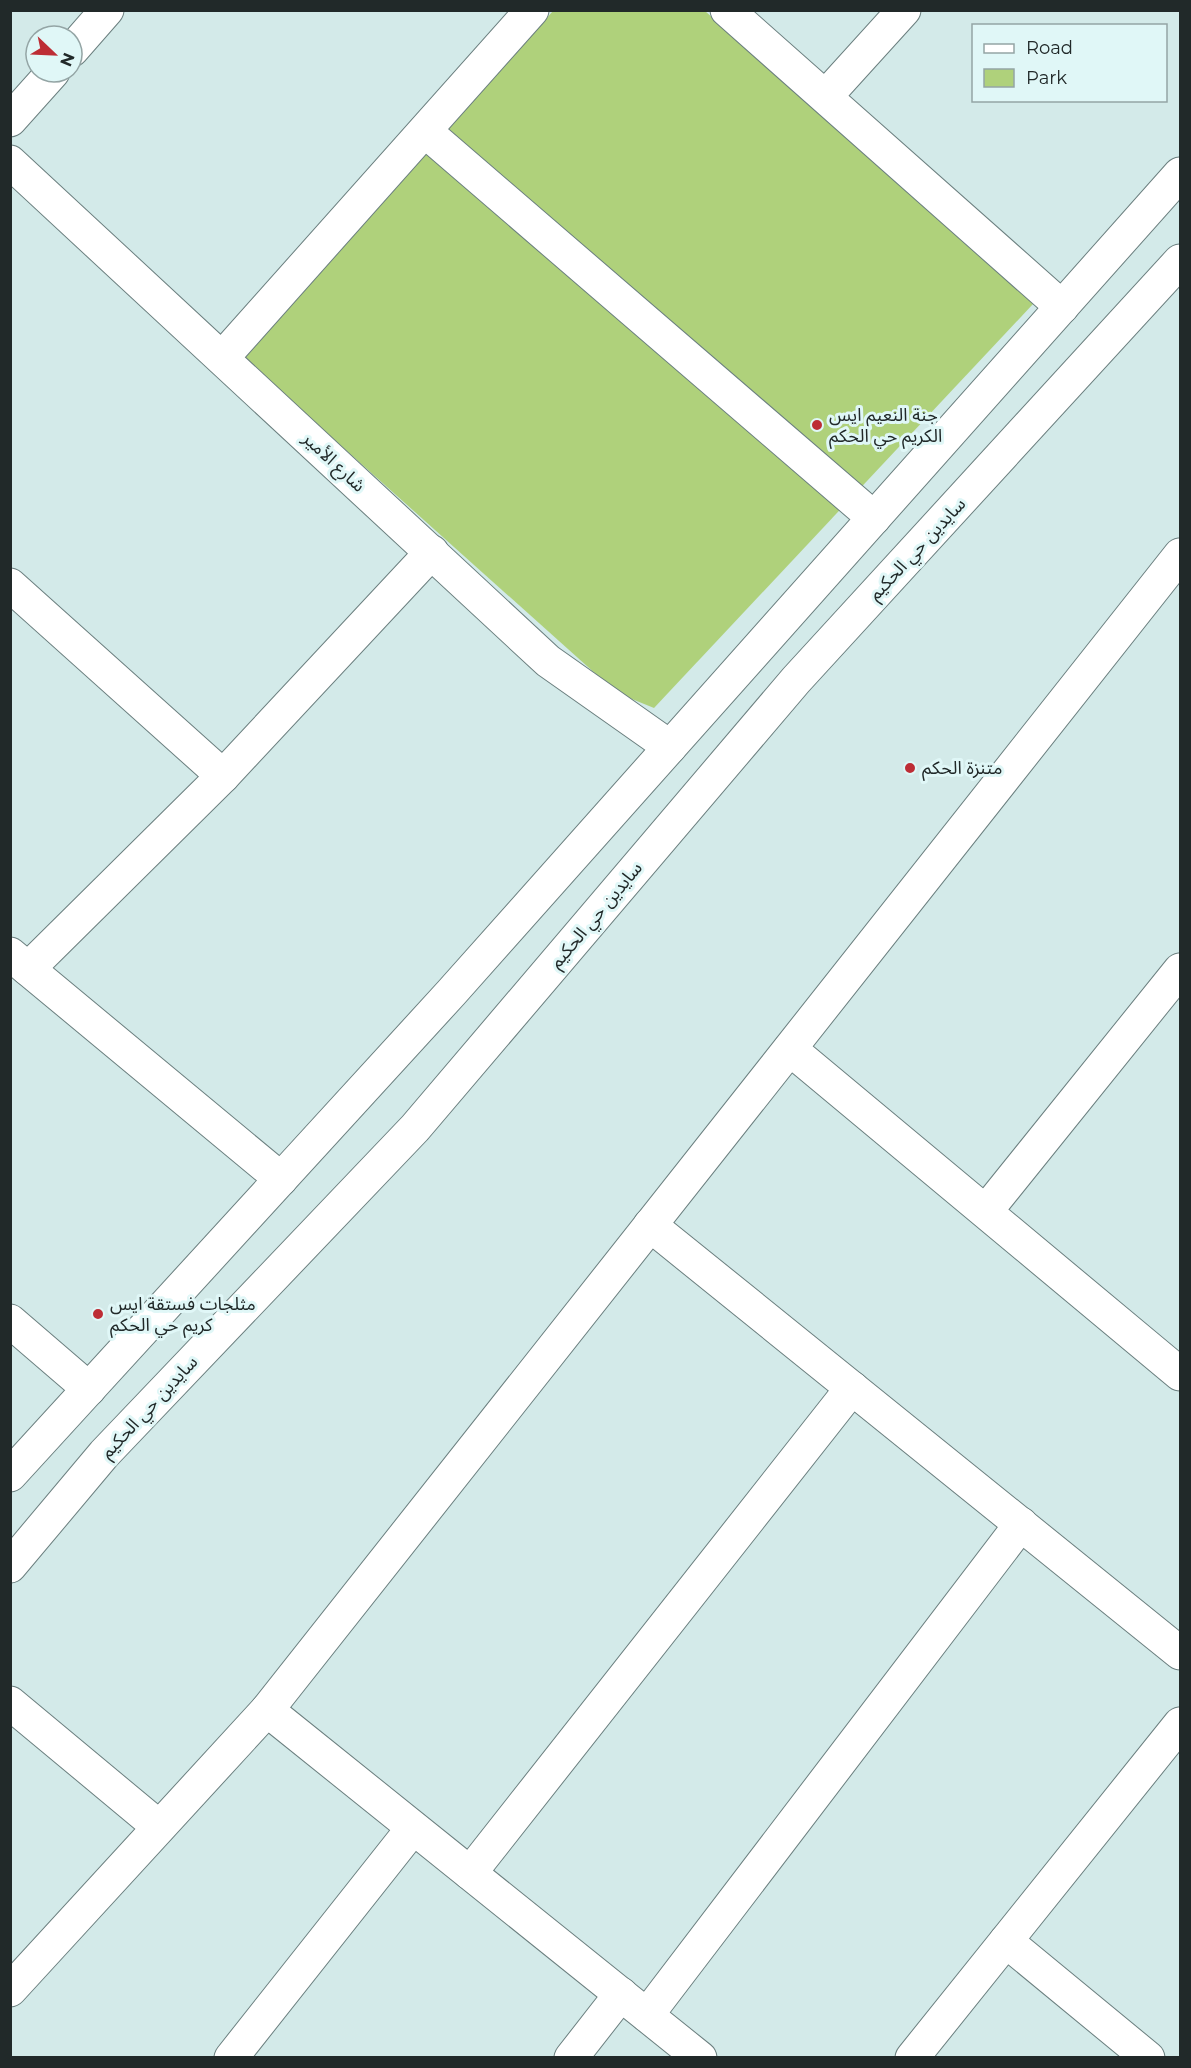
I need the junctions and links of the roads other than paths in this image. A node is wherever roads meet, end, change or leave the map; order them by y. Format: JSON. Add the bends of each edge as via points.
{"nodes":[{"id":1,"x":107,"y":10,"type":"edge"},
{"id":2,"x":532,"y":10,"type":"edge"},
{"id":3,"x":727,"y":10,"type":"edge"},
{"id":4,"x":903,"y":10,"type":"edge"},
{"id":5,"x":84,"y":36,"type":"edge"},
{"id":6,"x":42,"y":84,"type":"edge"},
{"id":7,"x":826,"y":96,"type":"junction"},
{"id":8,"x":10,"y":120,"type":"edge"},
{"id":9,"x":425,"y":131,"type":"junction"},
{"id":10,"x":10,"y":162,"type":"edge"},
{"id":11,"x":1180,"y":174,"type":"edge"},
{"id":12,"x":1180,"y":261,"type":"edge"},
{"id":13,"x":1062,"y":307,"type":"junction"},
{"id":14,"x":222,"y":358,"type":"junction"},
{"id":15,"x":874,"y":518,"type":"junction"},
{"id":16,"x":432,"y":552,"type":"junction"},
{"id":17,"x":1179,"y":561,"type":"edge"},
{"id":18,"x":15,"y":599,"type":"edge"},
{"id":19,"x":670,"y":747,"type":"junction"},
{"id":20,"x":223,"y":776,"type":"junction"},
{"id":21,"x":19,"y":962,"type":"edge"},
{"id":22,"x":1180,"y":970,"type":"edge"},
{"id":23,"x":790,"y":1048,"type":"junction"},
{"id":24,"x":281,"y":1179,"type":"junction"},
{"id":25,"x":986,"y":1211,"type":"junction"},
{"id":26,"x":650,"y":1225,"type":"junction"},
{"id":27,"x":10,"y":1321,"type":"edge"},
{"id":28,"x":1175,"y":1359,"type":"edge"},
{"id":29,"x":852,"y":1388,"type":"junction"},
{"id":30,"x":89,"y":1389,"type":"junction"},
{"id":31,"x":10,"y":1475,"type":"edge"},
{"id":32,"x":1021,"y":1524,"type":"junction"},
{"id":33,"x":10,"y":1566,"type":"edge"},
{"id":34,"x":1180,"y":1653,"type":"edge"},
{"id":35,"x":10,"y":1703,"type":"edge"},
{"id":36,"x":267,"y":1710,"type":"junction"},
{"id":37,"x":1180,"y":1724,"type":"edge"},
{"id":38,"x":159,"y":1827,"type":"junction"},
{"id":39,"x":413,"y":1828,"type":"junction"},
{"id":40,"x":470,"y":1873,"type":"junction"},
{"id":41,"x":1006,"y":1941,"type":"junction"},
{"id":42,"x":10,"y":1990,"type":"edge"},
{"id":43,"x":621,"y":1994,"type":"junction"},
{"id":44,"x":647,"y":2015,"type":"junction"},
{"id":45,"x":231,"y":2058,"type":"edge"},
{"id":46,"x":571,"y":2058,"type":"edge"},
{"id":47,"x":700,"y":2058,"type":"edge"},
{"id":48,"x":912,"y":2058,"type":"edge"},
{"id":49,"x":1148,"y":2058,"type":"edge"}],
"edges":[{"from":1,"to":5,"type":"street"},
{"from":2,"to":9,"type":"street"},
{"from":3,"to":7,"type":"street"},
{"from":4,"to":7,"type":"street"},
{"from":6,"to":8,"type":"street"},
{"from":7,"to":13,"type":"street"},
{"from":9,"to":14,"type":"street"},
{"from":9,"to":15,"type":"street"},
{"from":10,"to":14,"type":"street","name":"شارع الأمير"},
{"from":11,"to":13,"type":"street"},
{"from":12,"to":33,"type":"street","name":"سايدين حي الحكيم","via":[[796,681],[415,1128],[104,1454]]},
{"from":13,"to":15,"type":"street"},
{"from":14,"to":16,"type":"street","name":"شارع الأمير"},
{"from":15,"to":19,"type":"street"},
{"from":16,"to":19,"type":"street","name":"شارع الأمير","via":[[548,661]]},
{"from":16,"to":20,"type":"street"},
{"from":17,"to":23,"type":"street"},
{"from":18,"to":20,"type":"street"},
{"from":19,"to":24,"type":"street"},
{"from":20,"to":21,"type":"street"},
{"from":21,"to":24,"type":"street"},
{"from":22,"to":25,"type":"street"},
{"from":23,"to":25,"type":"street"},
{"from":23,"to":26,"type":"street"},
{"from":24,"to":30,"type":"street"},
{"from":25,"to":28,"type":"street"},
{"from":26,"to":29,"type":"street"},
{"from":26,"to":36,"type":"street"},
{"from":27,"to":30,"type":"street"},
{"from":29,"to":32,"type":"street"},
{"from":29,"to":40,"type":"street"},
{"from":30,"to":31,"type":"street"},
{"from":32,"to":34,"type":"street"},
{"from":32,"to":44,"type":"street"},
{"from":35,"to":38,"type":"street"},
{"from":36,"to":38,"type":"street"},
{"from":36,"to":39,"type":"street"},
{"from":37,"to":41,"type":"street"},
{"from":38,"to":42,"type":"street"},
{"from":39,"to":40,"type":"street"},
{"from":39,"to":45,"type":"street"},
{"from":40,"to":43,"type":"street"},
{"from":41,"to":48,"type":"street"},
{"from":41,"to":49,"type":"street"},
{"from":43,"to":44,"type":"street"},
{"from":43,"to":46,"type":"street"},
{"from":44,"to":47,"type":"street"}]}
